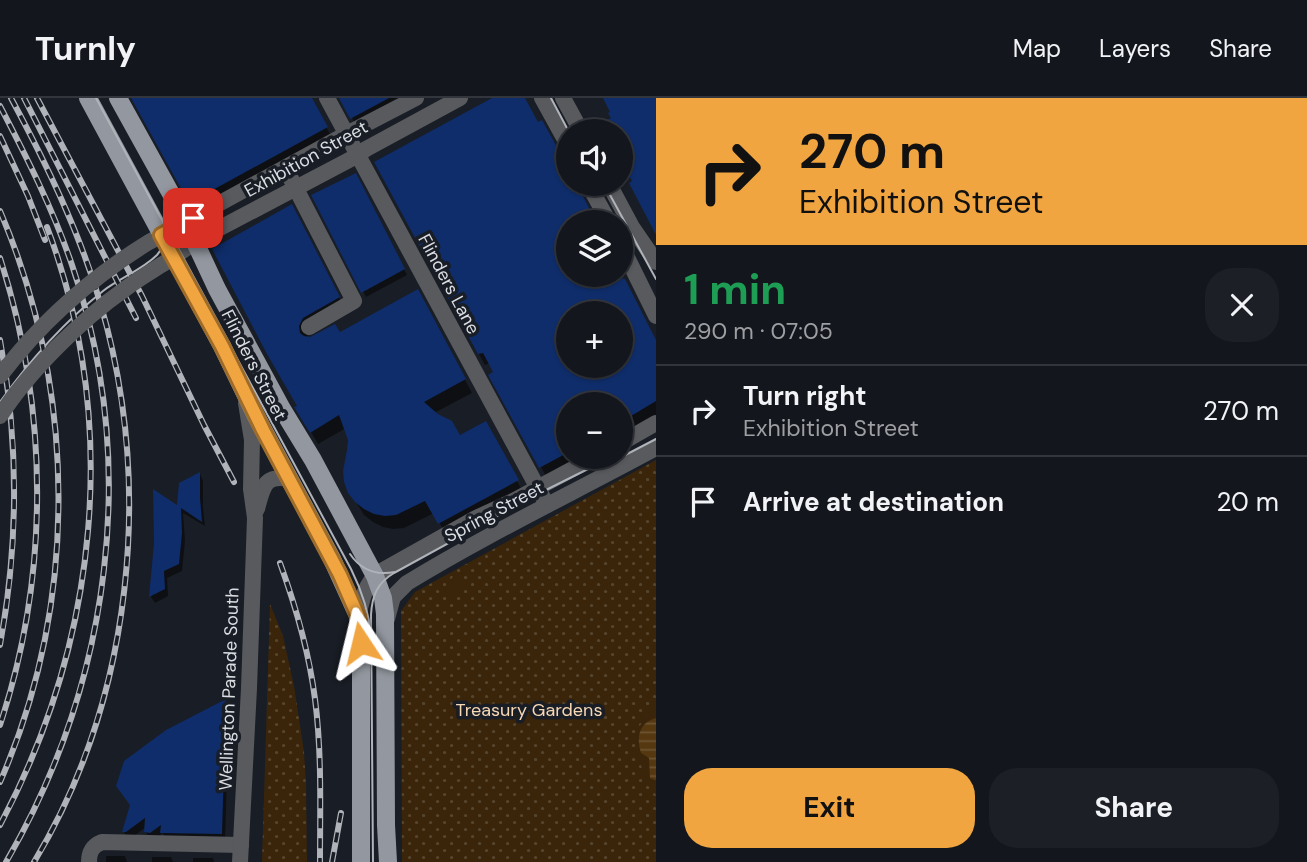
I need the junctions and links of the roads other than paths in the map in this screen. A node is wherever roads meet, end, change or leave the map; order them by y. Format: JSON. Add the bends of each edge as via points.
{"nodes":[{"id":1,"x":88,"y":98,"type":"edge"},
{"id":2,"x":118,"y":98,"type":"edge"},
{"id":3,"x":327,"y":98,"type":"edge"},
{"id":4,"x":416,"y":98,"type":"edge"},
{"id":5,"x":422,"y":98,"type":"edge"},
{"id":6,"x":460,"y":98,"type":"edge"},
{"id":7,"x":542,"y":98,"type":"edge"},
{"id":8,"x":564,"y":98,"type":"edge"},
{"id":9,"x":386,"y":114,"type":"junction"},
{"id":10,"x":430,"y":114,"type":"junction"},
{"id":11,"x":575,"y":119,"type":"edge"},
{"id":12,"x":556,"y":123,"type":"edge"},
{"id":13,"x":395,"y":133,"type":"junction"},
{"id":14,"x":346,"y":134,"type":"junction"},
{"id":15,"x":358,"y":155,"type":"junction"},
{"id":16,"x":285,"y":168,"type":"junction"},
{"id":17,"x":295,"y":188,"type":"junction"},
{"id":18,"x":615,"y":196,"type":"edge"},
{"id":19,"x":186,"y":222,"type":"junction"},
{"id":20,"x":155,"y":239,"type":"junction"},
{"id":21,"x":194,"y":243,"type":"junction"},
{"id":22,"x":167,"y":261,"type":"junction"},
{"id":23,"x":656,"y":262,"type":"edge"},
{"id":24,"x":633,"y":269,"type":"edge"},
{"id":25,"x":656,"y":316,"type":"edge"},
{"id":26,"x":309,"y":327,"type":"dead end"},
{"id":27,"x":0,"y":376,"type":"edge"},
{"id":28,"x":240,"y":384,"type":"junction"},
{"id":29,"x":0,"y":416,"type":"edge"},
{"id":30,"x":656,"y":423,"type":"edge"},
{"id":31,"x":633,"y":436,"type":"edge"},
{"id":32,"x":656,"y":448,"type":"edge"},
{"id":33,"x":573,"y":469,"type":"edge"},
{"id":34,"x":290,"y":480,"type":"junction"},
{"id":35,"x":537,"y":488,"type":"junction"},
{"id":36,"x":547,"y":505,"type":"junction"},
{"id":37,"x":255,"y":518,"type":"junction"},
{"id":38,"x":375,"y":576,"type":"junction"},
{"id":39,"x":358,"y":616,"type":"junction"},
{"id":40,"x":385,"y":639,"type":"junction"},
{"id":41,"x":241,"y":845,"type":"junction"},
{"id":42,"x":89,"y":862,"type":"edge"},
{"id":43,"x":240,"y":862,"type":"edge"},
{"id":44,"x":361,"y":862,"type":"edge"},
{"id":45,"x":388,"y":862,"type":"edge"}],
"edges":[{"from":1,"to":20,"type":"main road","name":"Flinders Street"},
{"from":2,"to":19,"type":"main road","name":"Flinders Street"},
{"from":3,"to":14,"type":"street","name":"Flinders Lane"},
{"from":4,"to":9,"type":"street","name":"Exhibition Street"},
{"from":5,"to":10,"type":"street"},
{"from":6,"to":10,"type":"street","name":"Exhibition Street"},
{"from":7,"to":12,"type":"street"},
{"from":8,"to":11,"type":"street"},
{"from":9,"to":13,"type":"street"},
{"from":9,"to":14,"type":"street","name":"Exhibition Street"},
{"from":10,"to":13,"type":"street","name":"Exhibition Street"},
{"from":13,"to":15,"type":"street","name":"Exhibition Street"},
{"from":14,"to":15,"type":"street","name":"Flinders Lane"},
{"from":14,"to":16,"type":"street","name":"Exhibition Street"},
{"from":15,"to":17,"type":"street","name":"Exhibition Street"},
{"from":15,"to":35,"type":"street","name":"Flinders Lane"},
{"from":16,"to":17,"type":"street"},
{"from":16,"to":19,"type":"street","name":"Exhibition Street"},
{"from":17,"to":21,"type":"street","name":"Exhibition Street"},
{"from":17,"to":26,"type":"street","via":[[354,301]]},
{"from":18,"to":23,"type":"street"},
{"from":19,"to":20,"type":"street","name":"Exhibition Street"},
{"from":19,"to":21,"type":"main road","name":"Flinders Street"},
{"from":20,"to":22,"type":"main road","name":"Flinders Street"},
{"from":20,"to":27,"type":"street","name":"Exhibition Street","bridge":true,"via":[[68,302]]},
{"from":21,"to":22,"type":"street","name":"Exhibition Street"},
{"from":21,"to":38,"type":"main road","name":"Flinders Street"},
{"from":22,"to":28,"type":"main road","name":"Flinders Street","via":[[215,334]]},
{"from":22,"to":29,"type":"street","name":"Exhibition Street","bridge":true,"via":[[125,288],[59,346]]},
{"from":24,"to":25,"type":"street"},
{"from":28,"to":34,"type":"main road","name":"Flinders Street"},
{"from":28,"to":37,"type":"street","name":"Wellington Parade South","via":[[251,430]]},
{"from":30,"to":31,"type":"street"},
{"from":32,"to":36,"type":"street","name":"Spring Street"},
{"from":33,"to":35,"type":"street","name":"Spring Street"},
{"from":34,"to":37,"type":"street","name":"Wellington Parade South","via":[[278,477],[267,482]]},
{"from":34,"to":39,"type":"main road","name":"Flinders Street"},
{"from":35,"to":36,"type":"street","name":"Flinders Lane"},
{"from":35,"to":38,"type":"street","name":"Spring Street"},
{"from":36,"to":40,"type":"street","name":"Spring Street","via":[[403,585],[389,606]]},
{"from":37,"to":41,"type":"street","name":"Wellington Parade South"},
{"from":38,"to":39,"type":"street"},
{"from":38,"to":40,"type":"main road","name":"Flinders Street","via":[[384,603]]},
{"from":39,"to":44,"type":"main road","name":"Flinders Street"},
{"from":40,"to":45,"type":"main road","name":"Flinders Street"},
{"from":41,"to":42,"type":"street","via":[[102,842],[90,852]]},
{"from":41,"to":43,"type":"street","name":"Wellington Parade South"}]}
